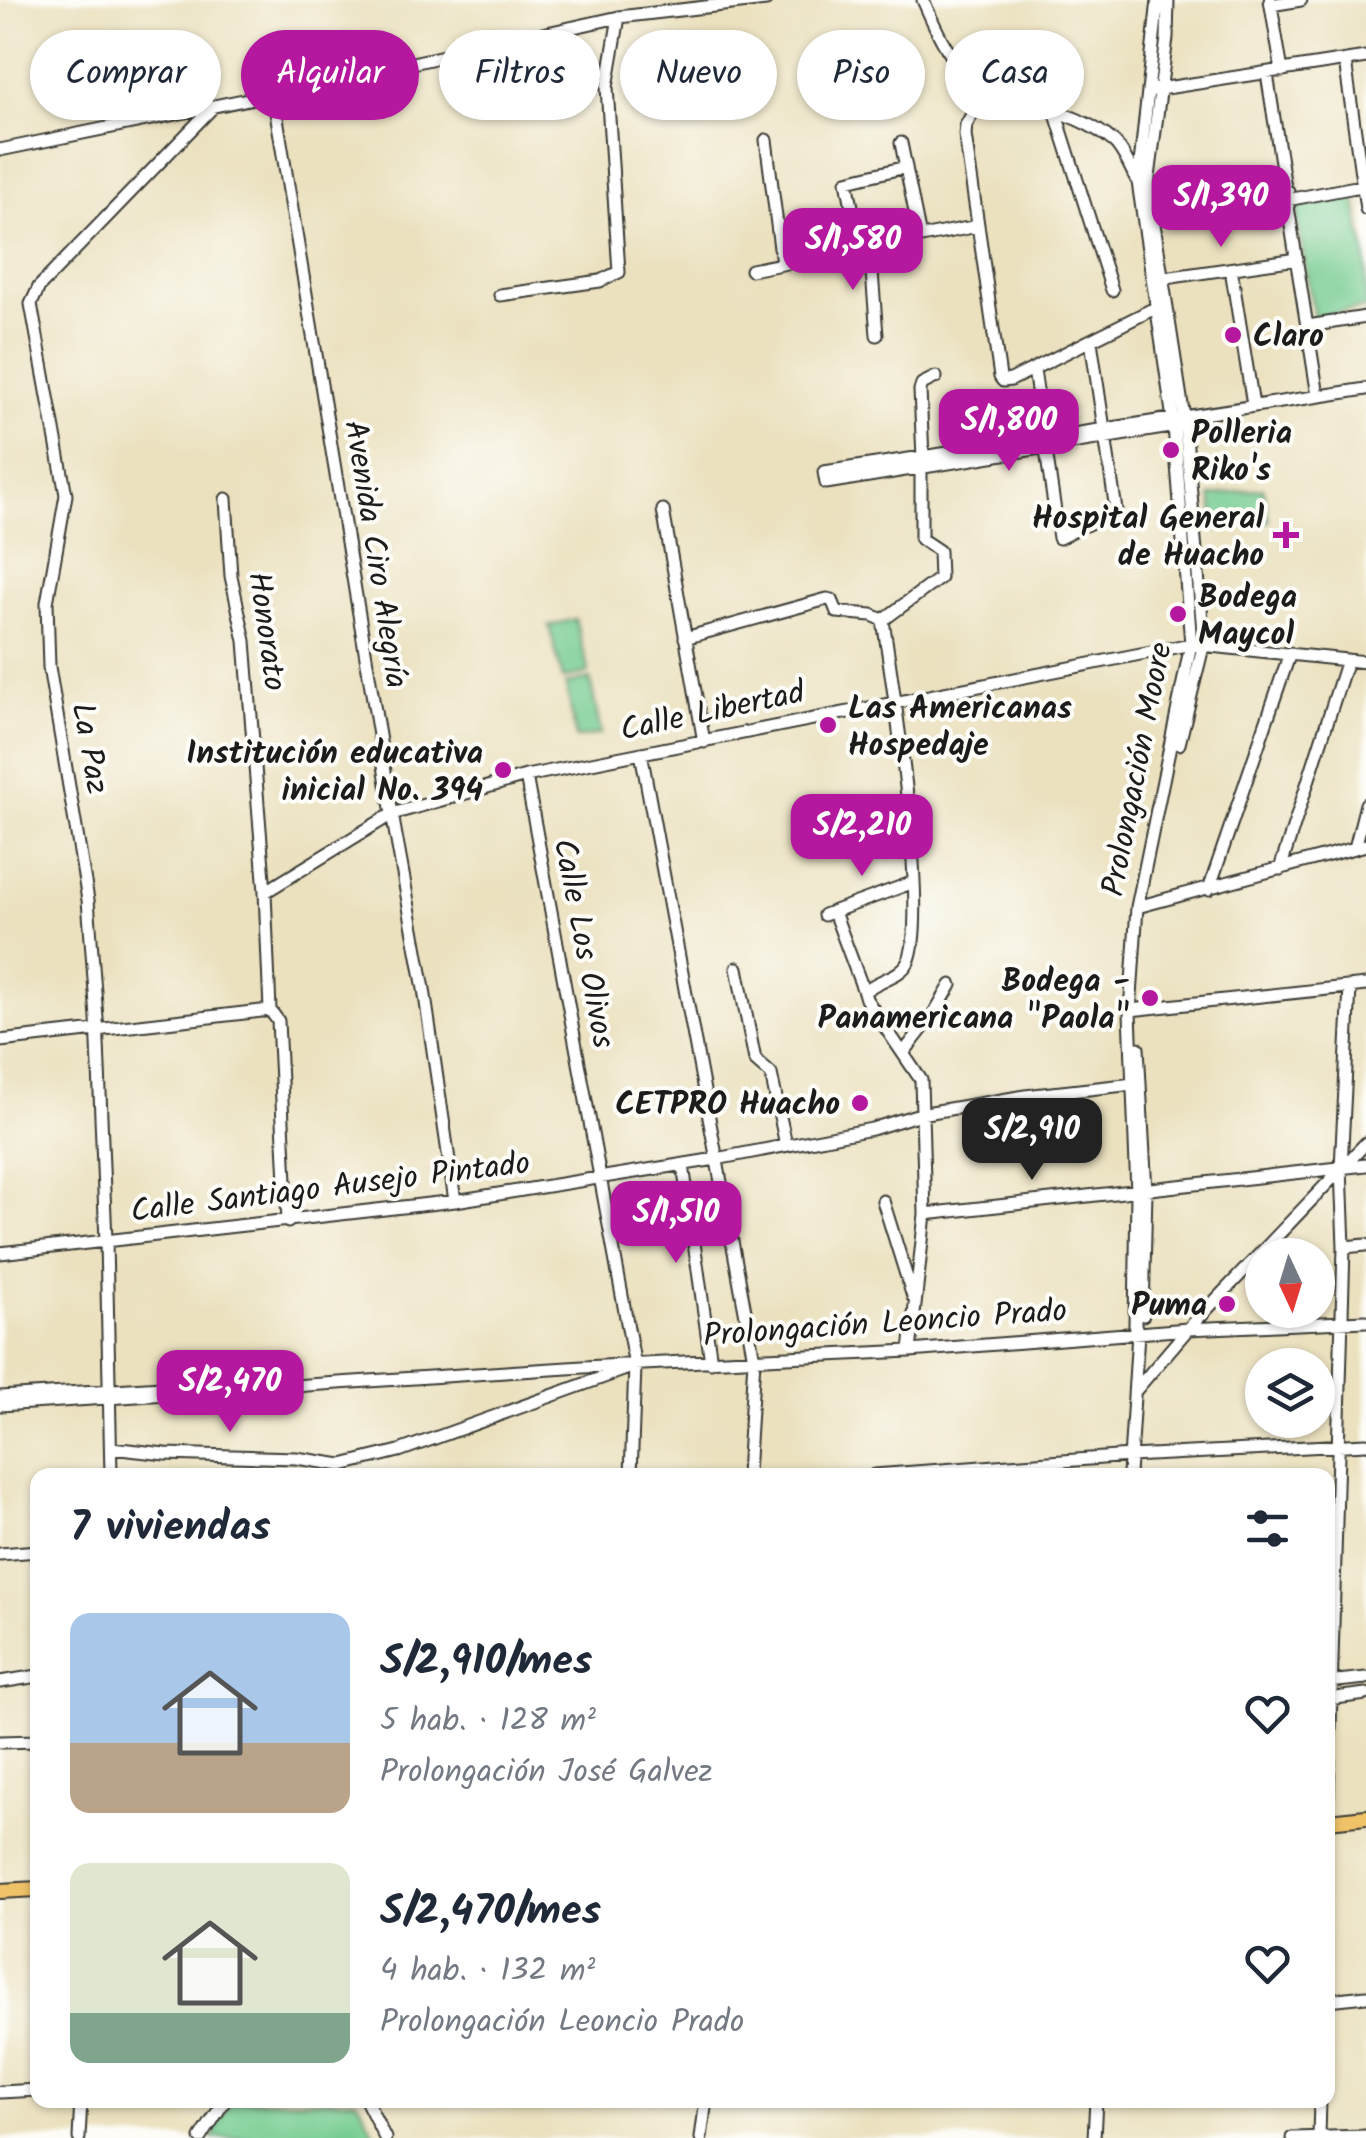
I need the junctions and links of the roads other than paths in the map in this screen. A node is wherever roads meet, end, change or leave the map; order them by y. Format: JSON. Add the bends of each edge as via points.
{"nodes":[{"id":1,"x":766,"y":0,"type":"edge"},
{"id":2,"x":923,"y":0,"type":"edge"},
{"id":3,"x":1158,"y":0,"type":"edge"},
{"id":4,"x":1168,"y":0,"type":"edge"},
{"id":5,"x":1301,"y":0,"type":"edge"},
{"id":6,"x":1271,"y":3,"type":"edge"},
{"id":7,"x":619,"y":17,"type":"junction"},
{"id":8,"x":945,"y":43,"type":"edge"},
{"id":9,"x":1366,"y":57,"type":"edge"},
{"id":10,"x":1344,"y":61,"type":"junction"},
{"id":11,"x":419,"y":62,"type":"edge"},
{"id":12,"x":1282,"y":71,"type":"junction"},
{"id":13,"x":1268,"y":74,"type":"junction"},
{"id":14,"x":1155,"y":90,"type":"junction"},
{"id":15,"x":146,"y":120,"type":"edge"},
{"id":16,"x":200,"y":120,"type":"edge"},
{"id":17,"x":277,"y":120,"type":"edge"},
{"id":18,"x":968,"y":120,"type":"edge"},
{"id":19,"x":1058,"y":120,"type":"edge"},
{"id":20,"x":1075,"y":120,"type":"edge"},
{"id":21,"x":766,"y":140,"type":"dead end"},
{"id":22,"x":901,"y":144,"type":"dead end"},
{"id":23,"x":0,"y":150,"type":"edge"},
{"id":24,"x":906,"y":167,"type":"junction"},
{"id":25,"x":1143,"y":184,"type":"junction"},
{"id":26,"x":1364,"y":185,"type":"edge"},
{"id":27,"x":1287,"y":195,"type":"junction"},
{"id":28,"x":1366,"y":209,"type":"edge"},
{"id":29,"x":1147,"y":217,"type":"junction"},
{"id":30,"x":978,"y":226,"type":"junction"},
{"id":31,"x":920,"y":237,"type":"junction"},
{"id":32,"x":865,"y":248,"type":"junction"},
{"id":33,"x":1297,"y":259,"type":"junction"},
{"id":34,"x":782,"y":263,"type":"junction"},
{"id":35,"x":1231,"y":269,"type":"junction"},
{"id":36,"x":751,"y":270,"type":"dead end"},
{"id":37,"x":1157,"y":280,"type":"junction"},
{"id":38,"x":1112,"y":290,"type":"dead end"},
{"id":39,"x":500,"y":295,"type":"dead end"},
{"id":40,"x":1155,"y":308,"type":"junction"},
{"id":41,"x":1366,"y":317,"type":"edge"},
{"id":42,"x":1308,"y":326,"type":"junction"},
{"id":43,"x":878,"y":335,"type":"dead end"},
{"id":44,"x":1091,"y":341,"type":"junction"},
{"id":45,"x":1034,"y":370,"type":"junction"},
{"id":46,"x":936,"y":377,"type":"dead end"},
{"id":47,"x":1366,"y":389,"type":"edge"},
{"id":48,"x":1318,"y":396,"type":"junction"},
{"id":49,"x":1253,"y":405,"type":"junction"},
{"id":50,"x":1179,"y":420,"type":"junction"},
{"id":51,"x":1106,"y":431,"type":"junction"},
{"id":52,"x":1044,"y":442,"type":"junction"},
{"id":53,"x":922,"y":464,"type":"junction"},
{"id":54,"x":825,"y":478,"type":"dead end"},
{"id":55,"x":226,"y":499,"type":"dead end"},
{"id":56,"x":663,"y":510,"type":"dead end"},
{"id":57,"x":883,"y":620,"type":"junction"},
{"id":58,"x":685,"y":638,"type":"junction"},
{"id":59,"x":1198,"y":644,"type":"junction"},
{"id":60,"x":1290,"y":653,"type":"junction"},
{"id":61,"x":1348,"y":660,"type":"junction"},
{"id":62,"x":1366,"y":662,"type":"edge"},
{"id":63,"x":895,"y":701,"type":"junction"},
{"id":64,"x":704,"y":742,"type":"junction"},
{"id":65,"x":640,"y":753,"type":"junction"},
{"id":66,"x":526,"y":776,"type":"junction"},
{"id":67,"x":1365,"y":810,"type":"edge"},
{"id":68,"x":392,"y":814,"type":"junction"},
{"id":69,"x":1361,"y":846,"type":"edge"},
{"id":70,"x":1280,"y":869,"type":"junction"},
{"id":71,"x":914,"y":882,"type":"junction"},
{"id":72,"x":1209,"y":889,"type":"junction"},
{"id":73,"x":265,"y":892,"type":"junction"},
{"id":74,"x":1141,"y":906,"type":"junction"},
{"id":75,"x":738,"y":968,"type":"dead end"},
{"id":76,"x":951,"y":985,"type":"dead end"},
{"id":77,"x":1366,"y":985,"type":"edge"},
{"id":78,"x":1350,"y":987,"type":"junction"},
{"id":79,"x":864,"y":992,"type":"junction"},
{"id":80,"x":270,"y":1010,"type":"junction"},
{"id":81,"x":1134,"y":1010,"type":"junction"},
{"id":82,"x":96,"y":1030,"type":"junction"},
{"id":83,"x":0,"y":1041,"type":"edge"},
{"id":84,"x":904,"y":1052,"type":"junction"},
{"id":85,"x":1134,"y":1084,"type":"junction"},
{"id":86,"x":920,"y":1114,"type":"junction"},
{"id":87,"x":1366,"y":1143,"type":"edge"},
{"id":88,"x":786,"y":1145,"type":"junction"},
{"id":89,"x":716,"y":1159,"type":"junction"},
{"id":90,"x":682,"y":1165,"type":"junction"},
{"id":91,"x":1366,"y":1166,"type":"edge"},
{"id":92,"x":1341,"y":1168,"type":"junction"},
{"id":93,"x":601,"y":1178,"type":"junction"},
{"id":94,"x":1141,"y":1192,"type":"junction"},
{"id":95,"x":456,"y":1201,"type":"junction"},
{"id":96,"x":883,"y":1201,"type":"dead end"},
{"id":97,"x":925,"y":1214,"type":"junction"},
{"id":98,"x":288,"y":1222,"type":"junction"},
{"id":99,"x":106,"y":1241,"type":"junction"},
{"id":100,"x":1366,"y":1245,"type":"edge"},
{"id":101,"x":1344,"y":1247,"type":"junction"},
{"id":102,"x":0,"y":1253,"type":"edge"},
{"id":103,"x":915,"y":1302,"type":"junction"},
{"id":104,"x":1366,"y":1321,"type":"edge"},
{"id":105,"x":1341,"y":1322,"type":"junction"},
{"id":106,"x":1188,"y":1329,"type":"junction"},
{"id":107,"x":1138,"y":1332,"type":"junction"},
{"id":108,"x":910,"y":1350,"type":"junction"},
{"id":109,"x":754,"y":1359,"type":"junction"},
{"id":110,"x":711,"y":1362,"type":"junction"},
{"id":111,"x":635,"y":1366,"type":"junction"},
{"id":112,"x":1136,"y":1390,"type":"junction"},
{"id":113,"x":108,"y":1394,"type":"junction"},
{"id":114,"x":0,"y":1397,"type":"edge"},
{"id":115,"x":0,"y":1405,"type":"edge"},
{"id":116,"x":1366,"y":1444,"type":"edge"},
{"id":117,"x":1338,"y":1446,"type":"junction"},
{"id":118,"x":111,"y":1448,"type":"junction"},
{"id":119,"x":1130,"y":1456,"type":"junction"},
{"id":120,"x":111,"y":1468,"type":"edge"},
{"id":121,"x":334,"y":1468,"type":"edge"},
{"id":122,"x":348,"y":1468,"type":"edge"},
{"id":123,"x":631,"y":1468,"type":"edge"},
{"id":124,"x":747,"y":1468,"type":"edge"},
{"id":125,"x":968,"y":1468,"type":"edge"},
{"id":126,"x":1129,"y":1468,"type":"edge"},
{"id":127,"x":1335,"y":1525,"type":"edge"},
{"id":128,"x":30,"y":1552,"type":"edge"},
{"id":129,"x":0,"y":1554,"type":"edge"},
{"id":130,"x":30,"y":1677,"type":"edge"},
{"id":131,"x":1366,"y":1678,"type":"edge"},
{"id":132,"x":1335,"y":1681,"type":"edge"},
{"id":133,"x":0,"y":1682,"type":"edge"},
{"id":134,"x":1366,"y":1694,"type":"edge"},
{"id":135,"x":1335,"y":1698,"type":"edge"},
{"id":136,"x":30,"y":1741,"type":"edge"},
{"id":137,"x":0,"y":1742,"type":"edge"},
{"id":138,"x":1366,"y":1817,"type":"edge"},
{"id":139,"x":1335,"y":1819,"type":"edge"},
{"id":140,"x":30,"y":1889,"type":"edge"},
{"id":141,"x":0,"y":1890,"type":"edge"},
{"id":142,"x":1366,"y":1996,"type":"edge"},
{"id":143,"x":1335,"y":1999,"type":"edge"},
{"id":144,"x":30,"y":2090,"type":"edge"},
{"id":145,"x":0,"y":2092,"type":"edge"},
{"id":146,"x":81,"y":2108,"type":"edge"},
{"id":147,"x":220,"y":2108,"type":"edge"},
{"id":148,"x":370,"y":2108,"type":"edge"},
{"id":149,"x":705,"y":2108,"type":"edge"},
{"id":150,"x":1096,"y":2108,"type":"edge"},
{"id":151,"x":1320,"y":2108,"type":"edge"},
{"id":152,"x":1366,"y":2136,"type":"edge"},
{"id":153,"x":79,"y":2138,"type":"edge"},
{"id":154,"x":201,"y":2138,"type":"edge"},
{"id":155,"x":385,"y":2138,"type":"edge"},
{"id":156,"x":701,"y":2138,"type":"edge"},
{"id":157,"x":1094,"y":2138,"type":"edge"},
{"id":158,"x":1292,"y":2138,"type":"edge"},
{"id":159,"x":1318,"y":2138,"type":"edge"}],
"edges":[{"from":1,"to":7,"type":"street"},
{"from":2,"to":8,"type":"street"},
{"from":3,"to":14,"type":"street","name":"Prolongación Moore"},
{"from":4,"to":14,"type":"street","name":"Prolongación Moore"},
{"from":5,"to":6,"type":"street"},
{"from":6,"to":12,"type":"street"},
{"from":7,"to":11,"type":"street"},
{"from":7,"to":39,"type":"street","via":[[607,87],[619,272],[600,281]]},
{"from":9,"to":10,"type":"street"},
{"from":10,"to":12,"type":"street"},
{"from":10,"to":26,"type":"street"},
{"from":12,"to":13,"type":"street"},
{"from":13,"to":14,"type":"street"},
{"from":13,"to":27,"type":"street"},
{"from":14,"to":25,"type":"street","name":"Prolongación Moore"},
{"from":15,"to":23,"type":"street"},
{"from":16,"to":82,"type":"street","name":"La Paz","via":[[38,287],[31,304],[66,495],[48,603],[49,667],[88,900]]},
{"from":17,"to":68,"type":"street","name":"Avenida Ciro Alegría"},
{"from":18,"to":30,"type":"street"},
{"from":19,"to":38,"type":"street"},
{"from":20,"to":25,"type":"street","via":[[1116,144]]},
{"from":21,"to":34,"type":"street"},
{"from":22,"to":24,"type":"street"},
{"from":24,"to":31,"type":"street"},
{"from":24,"to":32,"type":"street","via":[[846,182]]},
{"from":25,"to":29,"type":"street","name":"Prolongación Moore"},
{"from":26,"to":27,"type":"street"},
{"from":26,"to":28,"type":"street"},
{"from":27,"to":29,"type":"street"},
{"from":27,"to":33,"type":"street"},
{"from":29,"to":37,"type":"street","name":"Prolongación Moore"},
{"from":30,"to":31,"type":"street"},
{"from":30,"to":45,"type":"street","via":[[1000,377],[1011,380]]},
{"from":31,"to":32,"type":"street"},
{"from":32,"to":34,"type":"street"},
{"from":32,"to":43,"type":"street"},
{"from":33,"to":35,"type":"street"},
{"from":33,"to":42,"type":"street"},
{"from":34,"to":36,"type":"street"},
{"from":35,"to":37,"type":"street"},
{"from":35,"to":49,"type":"street"},
{"from":37,"to":40,"type":"street","name":"Prolongación Moore"},
{"from":37,"to":50,"type":"street","name":"Prolongación Moore"},
{"from":40,"to":44,"type":"street"},
{"from":40,"to":50,"type":"street","name":"Prolongación Moore"},
{"from":41,"to":42,"type":"street"},
{"from":42,"to":48,"type":"street"},
{"from":44,"to":45,"type":"street"},
{"from":44,"to":51,"type":"street"},
{"from":45,"to":52,"type":"street"},
{"from":46,"to":53,"type":"street","via":[[920,390]]},
{"from":47,"to":48,"type":"street"},
{"from":48,"to":49,"type":"street"},
{"from":49,"to":50,"type":"street"},
{"from":50,"to":51,"type":"street"},
{"from":50,"to":59,"type":"street","name":"Prolongación Moore"},
{"from":51,"to":52,"type":"street"},
{"from":51,"to":52,"type":"street","via":[[1116,510],[1059,538]]},
{"from":52,"to":53,"type":"street"},
{"from":53,"to":54,"type":"street"},
{"from":53,"to":57,"type":"street","via":[[921,538],[939,551],[940,578]]},
{"from":55,"to":73,"type":"street","name":"Honorato"},
{"from":56,"to":58,"type":"street"},
{"from":57,"to":58,"type":"street","via":[[837,612],[827,599]]},
{"from":57,"to":63,"type":"street"},
{"from":58,"to":64,"type":"street"},
{"from":59,"to":60,"type":"street","name":"Calle Libertad"},
{"from":59,"to":63,"type":"street","name":"Calle Libertad"},
{"from":59,"to":74,"type":"street","name":"Prolongación Moore"},
{"from":60,"to":61,"type":"street","name":"Calle Libertad"},
{"from":60,"to":72,"type":"street"},
{"from":61,"to":62,"type":"street","name":"Calle Libertad"},
{"from":61,"to":70,"type":"street"},
{"from":63,"to":64,"type":"street","name":"Calle Libertad"},
{"from":63,"to":71,"type":"street"},
{"from":64,"to":65,"type":"street","name":"Calle Libertad"},
{"from":65,"to":66,"type":"street","name":"Calle Libertad"},
{"from":65,"to":89,"type":"street"},
{"from":66,"to":68,"type":"street","name":"Calle Libertad"},
{"from":66,"to":93,"type":"street","name":"Calle Los Olivos"},
{"from":67,"to":69,"type":"street"},
{"from":68,"to":73,"type":"street","name":"Calle Libertad"},
{"from":68,"to":95,"type":"street","name":"Avenida Ciro Alegría"},
{"from":69,"to":70,"type":"street"},
{"from":70,"to":72,"type":"street"},
{"from":71,"to":79,"type":"street","via":[[909,961]]},
{"from":71,"to":79,"type":"street","via":[[829,914]]},
{"from":72,"to":74,"type":"street"},
{"from":73,"to":80,"type":"street","name":"Honorato"},
{"from":74,"to":81,"type":"street","name":"Prolongación Moore"},
{"from":75,"to":88,"type":"street","via":[[755,1060],[771,1074]]},
{"from":76,"to":84,"type":"street"},
{"from":77,"to":78,"type":"street"},
{"from":78,"to":81,"type":"street"},
{"from":78,"to":92,"type":"street"},
{"from":79,"to":84,"type":"street"},
{"from":80,"to":82,"type":"street"},
{"from":80,"to":98,"type":"street","name":"Honorato","via":[[278,1021]]},
{"from":81,"to":85,"type":"street","name":"Prolongación Moore"},
{"from":82,"to":83,"type":"street"},
{"from":82,"to":99,"type":"street","name":"La Paz"},
{"from":84,"to":86,"type":"street","via":[[921,1080]]},
{"from":85,"to":86,"type":"street","name":"Calle Santiago Ausejo Pintado"},
{"from":85,"to":94,"type":"street","name":"Prolongación Moore"},
{"from":86,"to":88,"type":"street","name":"Calle Santiago Ausejo Pintado"},
{"from":86,"to":97,"type":"street"},
{"from":87,"to":92,"type":"street"},
{"from":88,"to":89,"type":"street","name":"Calle Santiago Ausejo Pintado"},
{"from":89,"to":90,"type":"street","name":"Calle Santiago Ausejo Pintado"},
{"from":89,"to":109,"type":"street"},
{"from":90,"to":93,"type":"street","name":"Calle Santiago Ausejo Pintado"},
{"from":90,"to":110,"type":"street"},
{"from":91,"to":92,"type":"street"},
{"from":92,"to":94,"type":"street"},
{"from":92,"to":101,"type":"street"},
{"from":92,"to":106,"type":"street"},
{"from":93,"to":95,"type":"street","name":"Calle Santiago Ausejo Pintado"},
{"from":93,"to":111,"type":"street","name":"Calle Los Olivos"},
{"from":94,"to":97,"type":"street"},
{"from":94,"to":107,"type":"street","name":"Prolongación Moore"},
{"from":95,"to":98,"type":"street","name":"Calle Santiago Ausejo Pintado"},
{"from":96,"to":103,"type":"street"},
{"from":97,"to":103,"type":"street"},
{"from":98,"to":99,"type":"street","name":"Calle Santiago Ausejo Pintado"},
{"from":99,"to":102,"type":"street","name":"Calle Santiago Ausejo Pintado"},
{"from":99,"to":113,"type":"street","name":"La Paz"},
{"from":100,"to":101,"type":"street"},
{"from":101,"to":105,"type":"street"},
{"from":103,"to":108,"type":"street"},
{"from":104,"to":105,"type":"street","name":"Prolongación Leoncio Prado"},
{"from":105,"to":106,"type":"street","name":"Prolongación Leoncio Prado"},
{"from":105,"to":117,"type":"street"},
{"from":106,"to":107,"type":"street","name":"Prolongación Leoncio Prado"},
{"from":106,"to":112,"type":"street"},
{"from":107,"to":108,"type":"street","name":"Prolongación Leoncio Prado"},
{"from":107,"to":112,"type":"street","name":"Prolongación Moore"},
{"from":108,"to":109,"type":"street","name":"Prolongación Leoncio Prado"},
{"from":109,"to":110,"type":"street","name":"Prolongación Leoncio Prado"},
{"from":109,"to":124,"type":"street"},
{"from":110,"to":111,"type":"street","name":"Prolongación Leoncio Prado"},
{"from":111,"to":113,"type":"street","name":"Prolongación Leoncio Prado"},
{"from":111,"to":122,"type":"street","name":"Prolongación Leoncio Prado"},
{"from":111,"to":123,"type":"street","name":"Calle Los Olivos"},
{"from":112,"to":119,"type":"street","name":"Prolongación Moore"},
{"from":113,"to":114,"type":"street","name":"Prolongación Leoncio Prado"},
{"from":113,"to":115,"type":"street","name":"Prolongación Leoncio Prado"},
{"from":113,"to":118,"type":"street","name":"La Paz"},
{"from":116,"to":117,"type":"street"},
{"from":117,"to":119,"type":"street"},
{"from":117,"to":127,"type":"street"},
{"from":118,"to":120,"type":"street","name":"La Paz"},
{"from":118,"to":121,"type":"street","name":"Prolongación Leoncio Prado","via":[[296,1458]]},
{"from":119,"to":125,"type":"street"},
{"from":119,"to":126,"type":"street","name":"Prolongación Moore"},
{"from":128,"to":129,"type":"street"},
{"from":130,"to":133,"type":"street"},
{"from":131,"to":132,"type":"street"},
{"from":134,"to":135,"type":"street"},
{"from":136,"to":137,"type":"street"},
{"from":138,"to":139,"type":"main road"},
{"from":140,"to":141,"type":"main road"},
{"from":142,"to":143,"type":"street"},
{"from":144,"to":145,"type":"street"},
{"from":146,"to":153,"type":"street"},
{"from":147,"to":154,"type":"street"},
{"from":148,"to":155,"type":"street"},
{"from":149,"to":156,"type":"street"},
{"from":150,"to":157,"type":"street"},
{"from":151,"to":159,"type":"street"},
{"from":152,"to":159,"type":"street"},
{"from":158,"to":159,"type":"street"}]}
